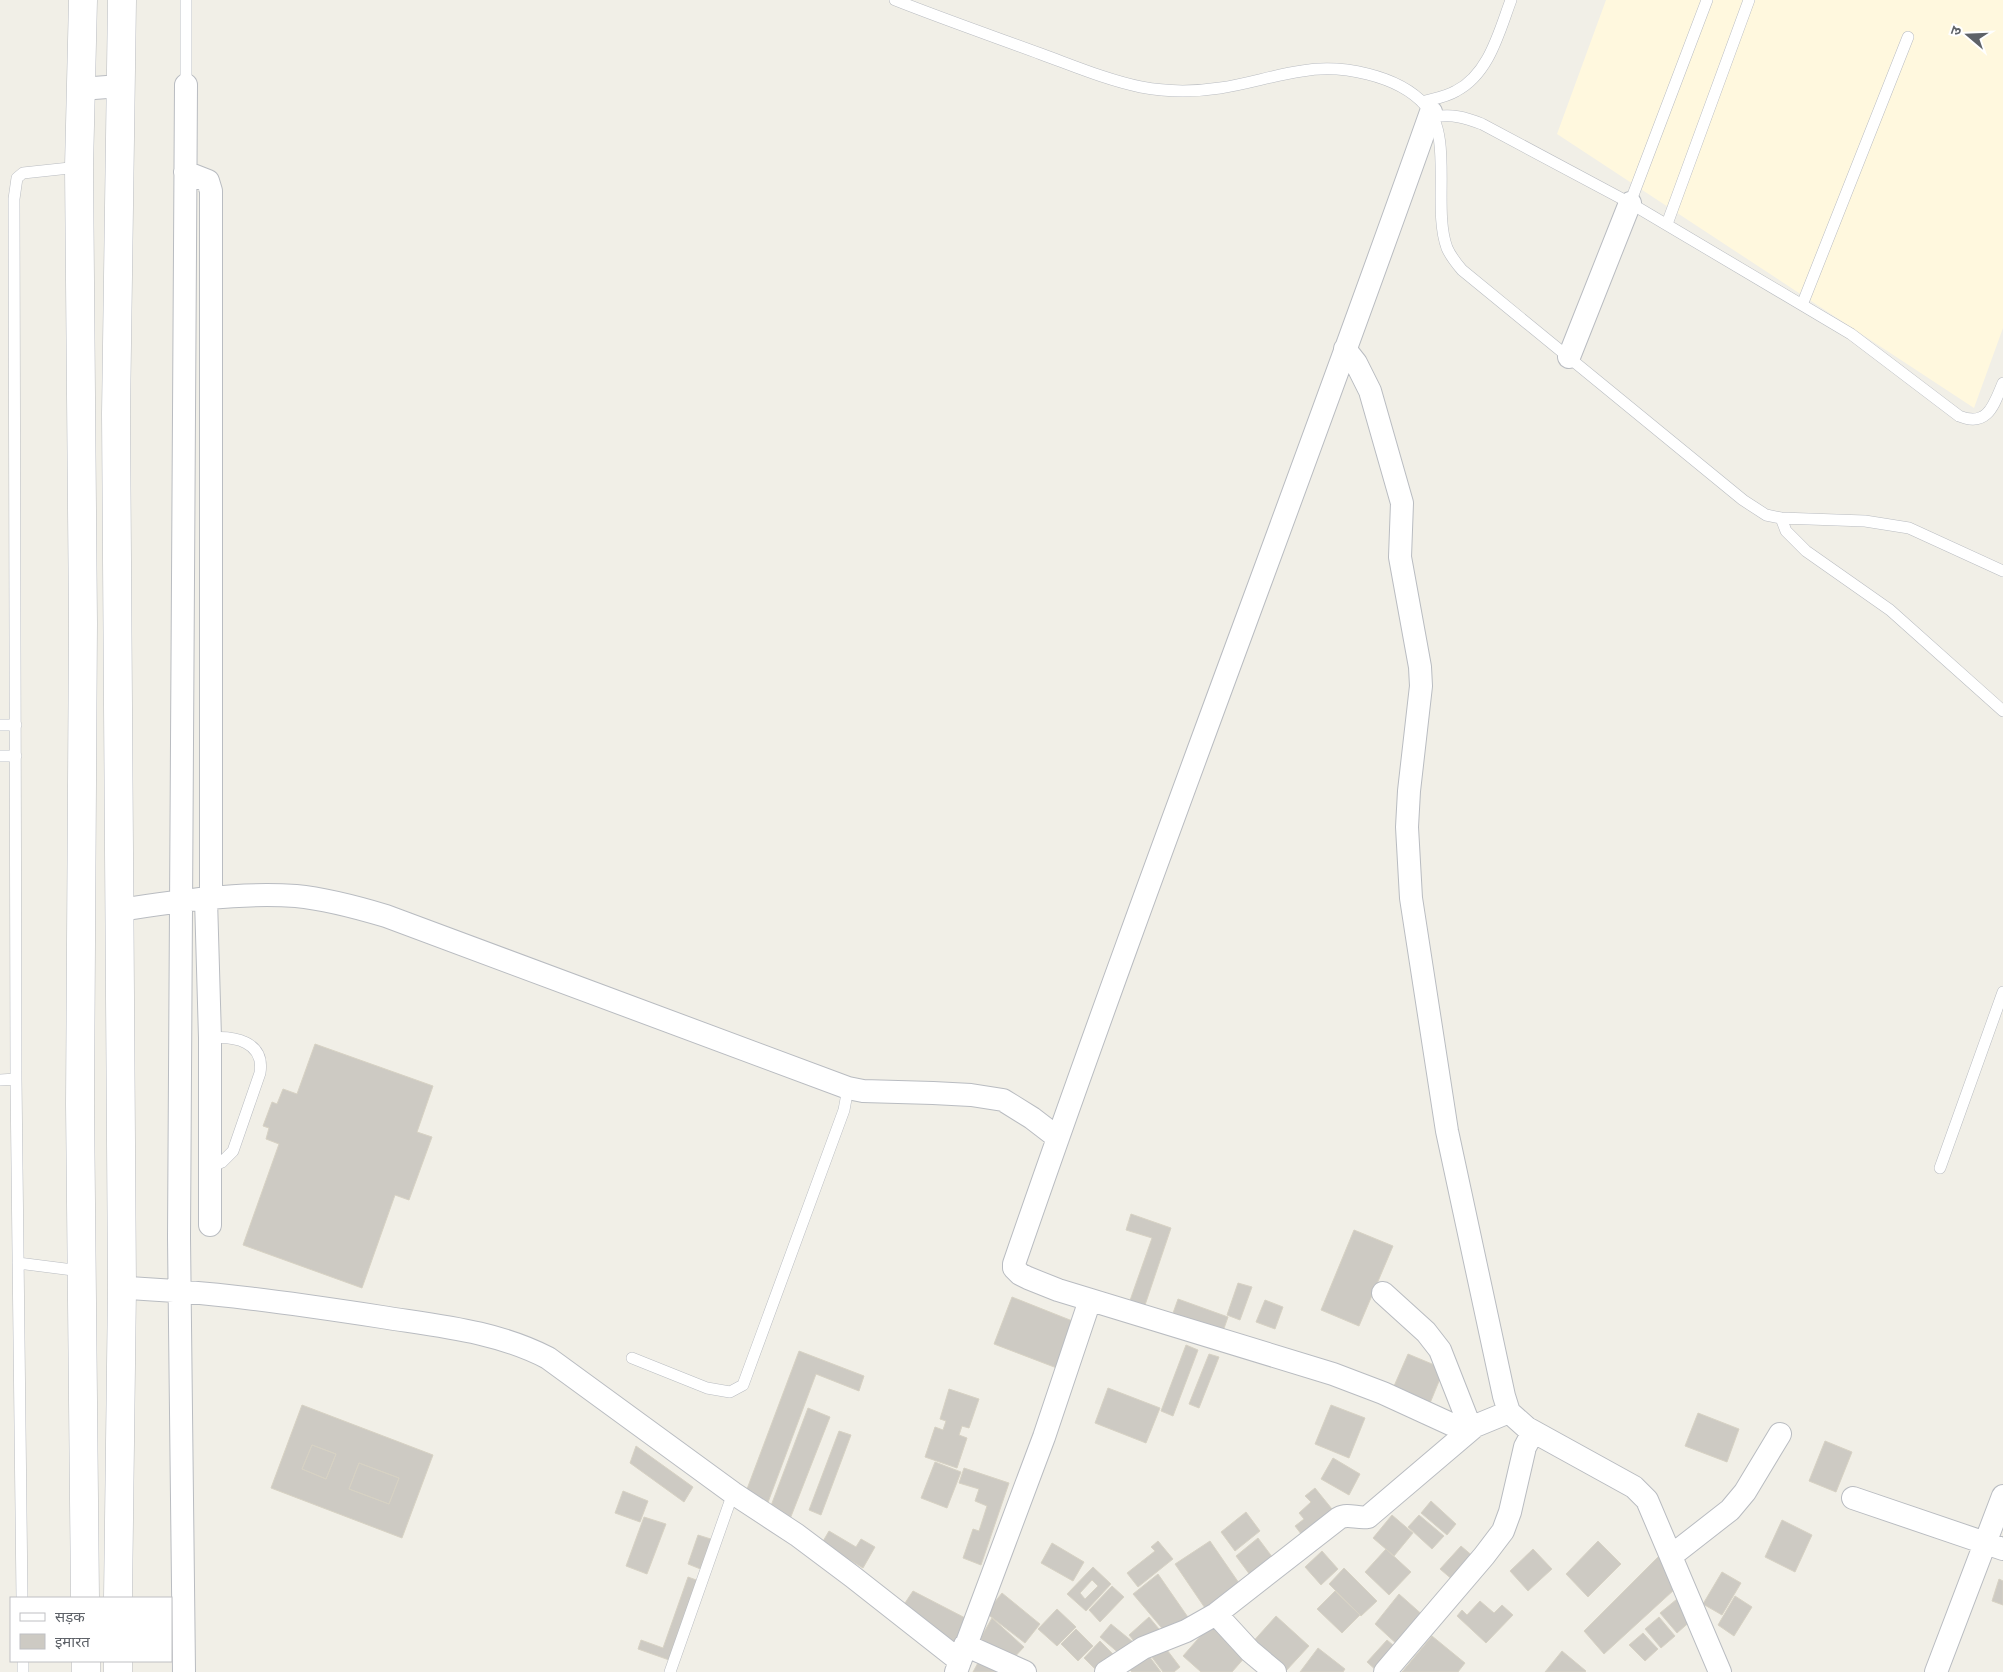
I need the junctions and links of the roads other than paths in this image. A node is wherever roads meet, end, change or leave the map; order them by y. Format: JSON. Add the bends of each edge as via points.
{"nodes":[{"id":1,"x":83,"y":0,"type":"edge"},
{"id":2,"x":122,"y":0,"type":"edge"},
{"id":3,"x":186,"y":0,"type":"edge"},
{"id":4,"x":895,"y":0,"type":"edge"},
{"id":5,"x":1511,"y":0,"type":"edge"},
{"id":6,"x":1707,"y":0,"type":"edge"},
{"id":7,"x":1749,"y":0,"type":"edge"},
{"id":8,"x":1908,"y":37,"type":"dead end"},
{"id":9,"x":186,"y":85,"type":"joint"},
{"id":10,"x":120,"y":86,"type":"junction"},
{"id":11,"x":81,"y":89,"type":"junction"},
{"id":12,"x":1429,"y":110,"type":"junction"},
{"id":13,"x":78,"y":167,"type":"junction"},
{"id":14,"x":185,"y":172,"type":"junction"},
{"id":15,"x":1630,"y":203,"type":"junction"},
{"id":16,"x":1667,"y":224,"type":"junction"},
{"id":17,"x":1802,"y":305,"type":"junction"},
{"id":18,"x":1345,"y":349,"type":"junction"},
{"id":19,"x":1569,"y":357,"type":"junction"},
{"id":20,"x":2003,"y":383,"type":"edge"},
{"id":21,"x":1781,"y":518,"type":"junction"},
{"id":22,"x":2003,"y":571,"type":"edge"},
{"id":23,"x":2003,"y":711,"type":"edge"},
{"id":24,"x":0,"y":725,"type":"edge"},
{"id":25,"x":16,"y":725,"type":"junction"},
{"id":26,"x":0,"y":756,"type":"edge"},
{"id":27,"x":16,"y":756,"type":"junction"},
{"id":28,"x":208,"y":899,"type":"junction"},
{"id":29,"x":181,"y":901,"type":"junction"},
{"id":30,"x":120,"y":910,"type":"junction"},
{"id":31,"x":2003,"y":992,"type":"edge"},
{"id":32,"x":210,"y":1038,"type":"junction"},
{"id":33,"x":16,"y":1079,"type":"junction"},
{"id":34,"x":0,"y":1080,"type":"edge"},
{"id":35,"x":848,"y":1088,"type":"junction"},
{"id":36,"x":1058,"y":1138,"type":"junction"},
{"id":37,"x":211,"y":1167,"type":"junction"},
{"id":38,"x":1940,"y":1168,"type":"dead end"},
{"id":39,"x":210,"y":1225,"type":"dead end"},
{"id":40,"x":18,"y":1263,"type":"junction"},
{"id":41,"x":81,"y":1271,"type":"junction"},
{"id":42,"x":122,"y":1288,"type":"junction"},
{"id":43,"x":180,"y":1290,"type":"junction"},
{"id":44,"x":1383,"y":1293,"type":"dead end"},
{"id":45,"x":1090,"y":1300,"type":"junction"},
{"id":46,"x":632,"y":1358,"type":"dead end"},
{"id":47,"x":1509,"y":1412,"type":"junction"},
{"id":48,"x":1470,"y":1431,"type":"junction"},
{"id":49,"x":1534,"y":1432,"type":"junction"},
{"id":50,"x":1780,"y":1434,"type":"dead end"},
{"id":51,"x":733,"y":1493,"type":"junction"},
{"id":52,"x":2003,"y":1496,"type":"edge"},
{"id":53,"x":1853,"y":1498,"type":"dead end"},
{"id":54,"x":1994,"y":1547,"type":"edge"},
{"id":55,"x":1671,"y":1556,"type":"junction"},
{"id":56,"x":22,"y":1597,"type":"edge"},
{"id":57,"x":85,"y":1597,"type":"edge"},
{"id":58,"x":118,"y":1597,"type":"edge"},
{"id":59,"x":1216,"y":1614,"type":"junction"},
{"id":60,"x":960,"y":1659,"type":"edge"},
{"id":61,"x":184,"y":1672,"type":"edge"},
{"id":62,"x":670,"y":1672,"type":"edge"},
{"id":63,"x":1025,"y":1672,"type":"edge"},
{"id":64,"x":1106,"y":1672,"type":"edge"},
{"id":65,"x":1275,"y":1672,"type":"edge"},
{"id":66,"x":1384,"y":1672,"type":"edge"},
{"id":67,"x":1720,"y":1672,"type":"edge"},
{"id":68,"x":1936,"y":1672,"type":"edge"}],
"edges":[{"from":1,"to":11,"type":"street"},
{"from":2,"to":10,"type":"street"},
{"from":3,"to":9,"type":"lane"},
{"from":4,"to":12,"type":"lane","via":[[1085,70],[1142,87],[1196,91],[1321,69],[1375,76],[1400,85]]},
{"from":5,"to":12,"type":"lane","via":[[1483,66],[1471,80]]},
{"from":6,"to":15,"type":"lane"},
{"from":7,"to":16,"type":"lane"},
{"from":8,"to":17,"type":"lane"},
{"from":9,"to":14,"type":"street"},
{"from":10,"to":11,"type":"street"},
{"from":10,"to":30,"type":"street","via":[[116,414]]},
{"from":11,"to":13,"type":"street"},
{"from":12,"to":15,"type":"lane","via":[[1482,124]]},
{"from":12,"to":18,"type":"street"},
{"from":12,"to":19,"type":"lane","via":[[1440,142],[1441,212],[1452,259]]},
{"from":13,"to":25,"type":"lane","via":[[23,173],[15,185]]},
{"from":13,"to":41,"type":"street","via":[[83,613]]},
{"from":14,"to":28,"type":"street","via":[[208,181],[211,191]]},
{"from":14,"to":29,"type":"street"},
{"from":15,"to":16,"type":"lane"},
{"from":15,"to":19,"type":"street"},
{"from":16,"to":17,"type":"lane"},
{"from":17,"to":20,"type":"lane","via":[[1851,334],[1959,416],[1972,420],[1991,411]]},
{"from":18,"to":36,"type":"street"},
{"from":18,"to":47,"type":"street","via":[[1370,392],[1402,503],[1400,557],[1421,686],[1408,790],[1411,898],[1447,1132]]},
{"from":19,"to":21,"type":"lane","via":[[1743,500],[1766,514]]},
{"from":21,"to":22,"type":"lane","via":[[1890,524],[1927,535]]},
{"from":21,"to":23,"type":"lane","via":[[1786,530],[1806,551],[1890,610]]},
{"from":24,"to":25,"type":"lane"},
{"from":25,"to":27,"type":"lane"},
{"from":26,"to":27,"type":"lane"},
{"from":27,"to":33,"type":"lane"},
{"from":28,"to":29,"type":"street"},
{"from":28,"to":32,"type":"street"},
{"from":28,"to":35,"type":"street","via":[[296,896],[343,903],[386,916]]},
{"from":29,"to":30,"type":"street"},
{"from":29,"to":43,"type":"street"},
{"from":30,"to":42,"type":"street"},
{"from":31,"to":38,"type":"lane"},
{"from":32,"to":37,"type":"street"},
{"from":32,"to":37,"type":"lane","via":[[241,1041],[260,1054],[262,1063],[233,1151]]},
{"from":33,"to":34,"type":"lane"},
{"from":33,"to":40,"type":"lane"},
{"from":35,"to":36,"type":"street","via":[[997,1099],[1013,1106]]},
{"from":35,"to":46,"type":"lane","via":[[844,1110],[742,1386],[730,1392],[707,1388]]},
{"from":36,"to":45,"type":"street","via":[[1014,1268],[1028,1278]]},
{"from":37,"to":39,"type":"street"},
{"from":40,"to":41,"type":"lane"},
{"from":40,"to":56,"type":"lane"},
{"from":41,"to":57,"type":"street"},
{"from":42,"to":43,"type":"street"},
{"from":42,"to":58,"type":"street"},
{"from":43,"to":51,"type":"street","via":[[355,1313],[488,1334],[507,1340],[548,1358]]},
{"from":43,"to":61,"type":"street"},
{"from":44,"to":48,"type":"street","via":[[1426,1332],[1440,1350]]},
{"from":45,"to":48,"type":"street","via":[[1333,1374]]},
{"from":45,"to":60,"type":"street","via":[[1044,1437]]},
{"from":47,"to":48,"type":"street"},
{"from":47,"to":49,"type":"street"},
{"from":48,"to":59,"type":"street","via":[[1374,1514],[1362,1518],[1339,1518]]},
{"from":49,"to":55,"type":"street","via":[[1642,1493]]},
{"from":49,"to":66,"type":"street","via":[[1525,1447],[1503,1531]]},
{"from":50,"to":55,"type":"street","via":[[1745,1492],[1730,1510]]},
{"from":51,"to":60,"type":"street","via":[[797,1535]]},
{"from":51,"to":62,"type":"lane"},
{"from":52,"to":54,"type":"street"},
{"from":53,"to":54,"type":"street"},
{"from":54,"to":68,"type":"street","via":[[1954,1621]]},
{"from":55,"to":67,"type":"street"},
{"from":59,"to":64,"type":"street","via":[[1186,1631],[1143,1648]]},
{"from":59,"to":65,"type":"street"},
{"from":60,"to":63,"type":"street"}]}
